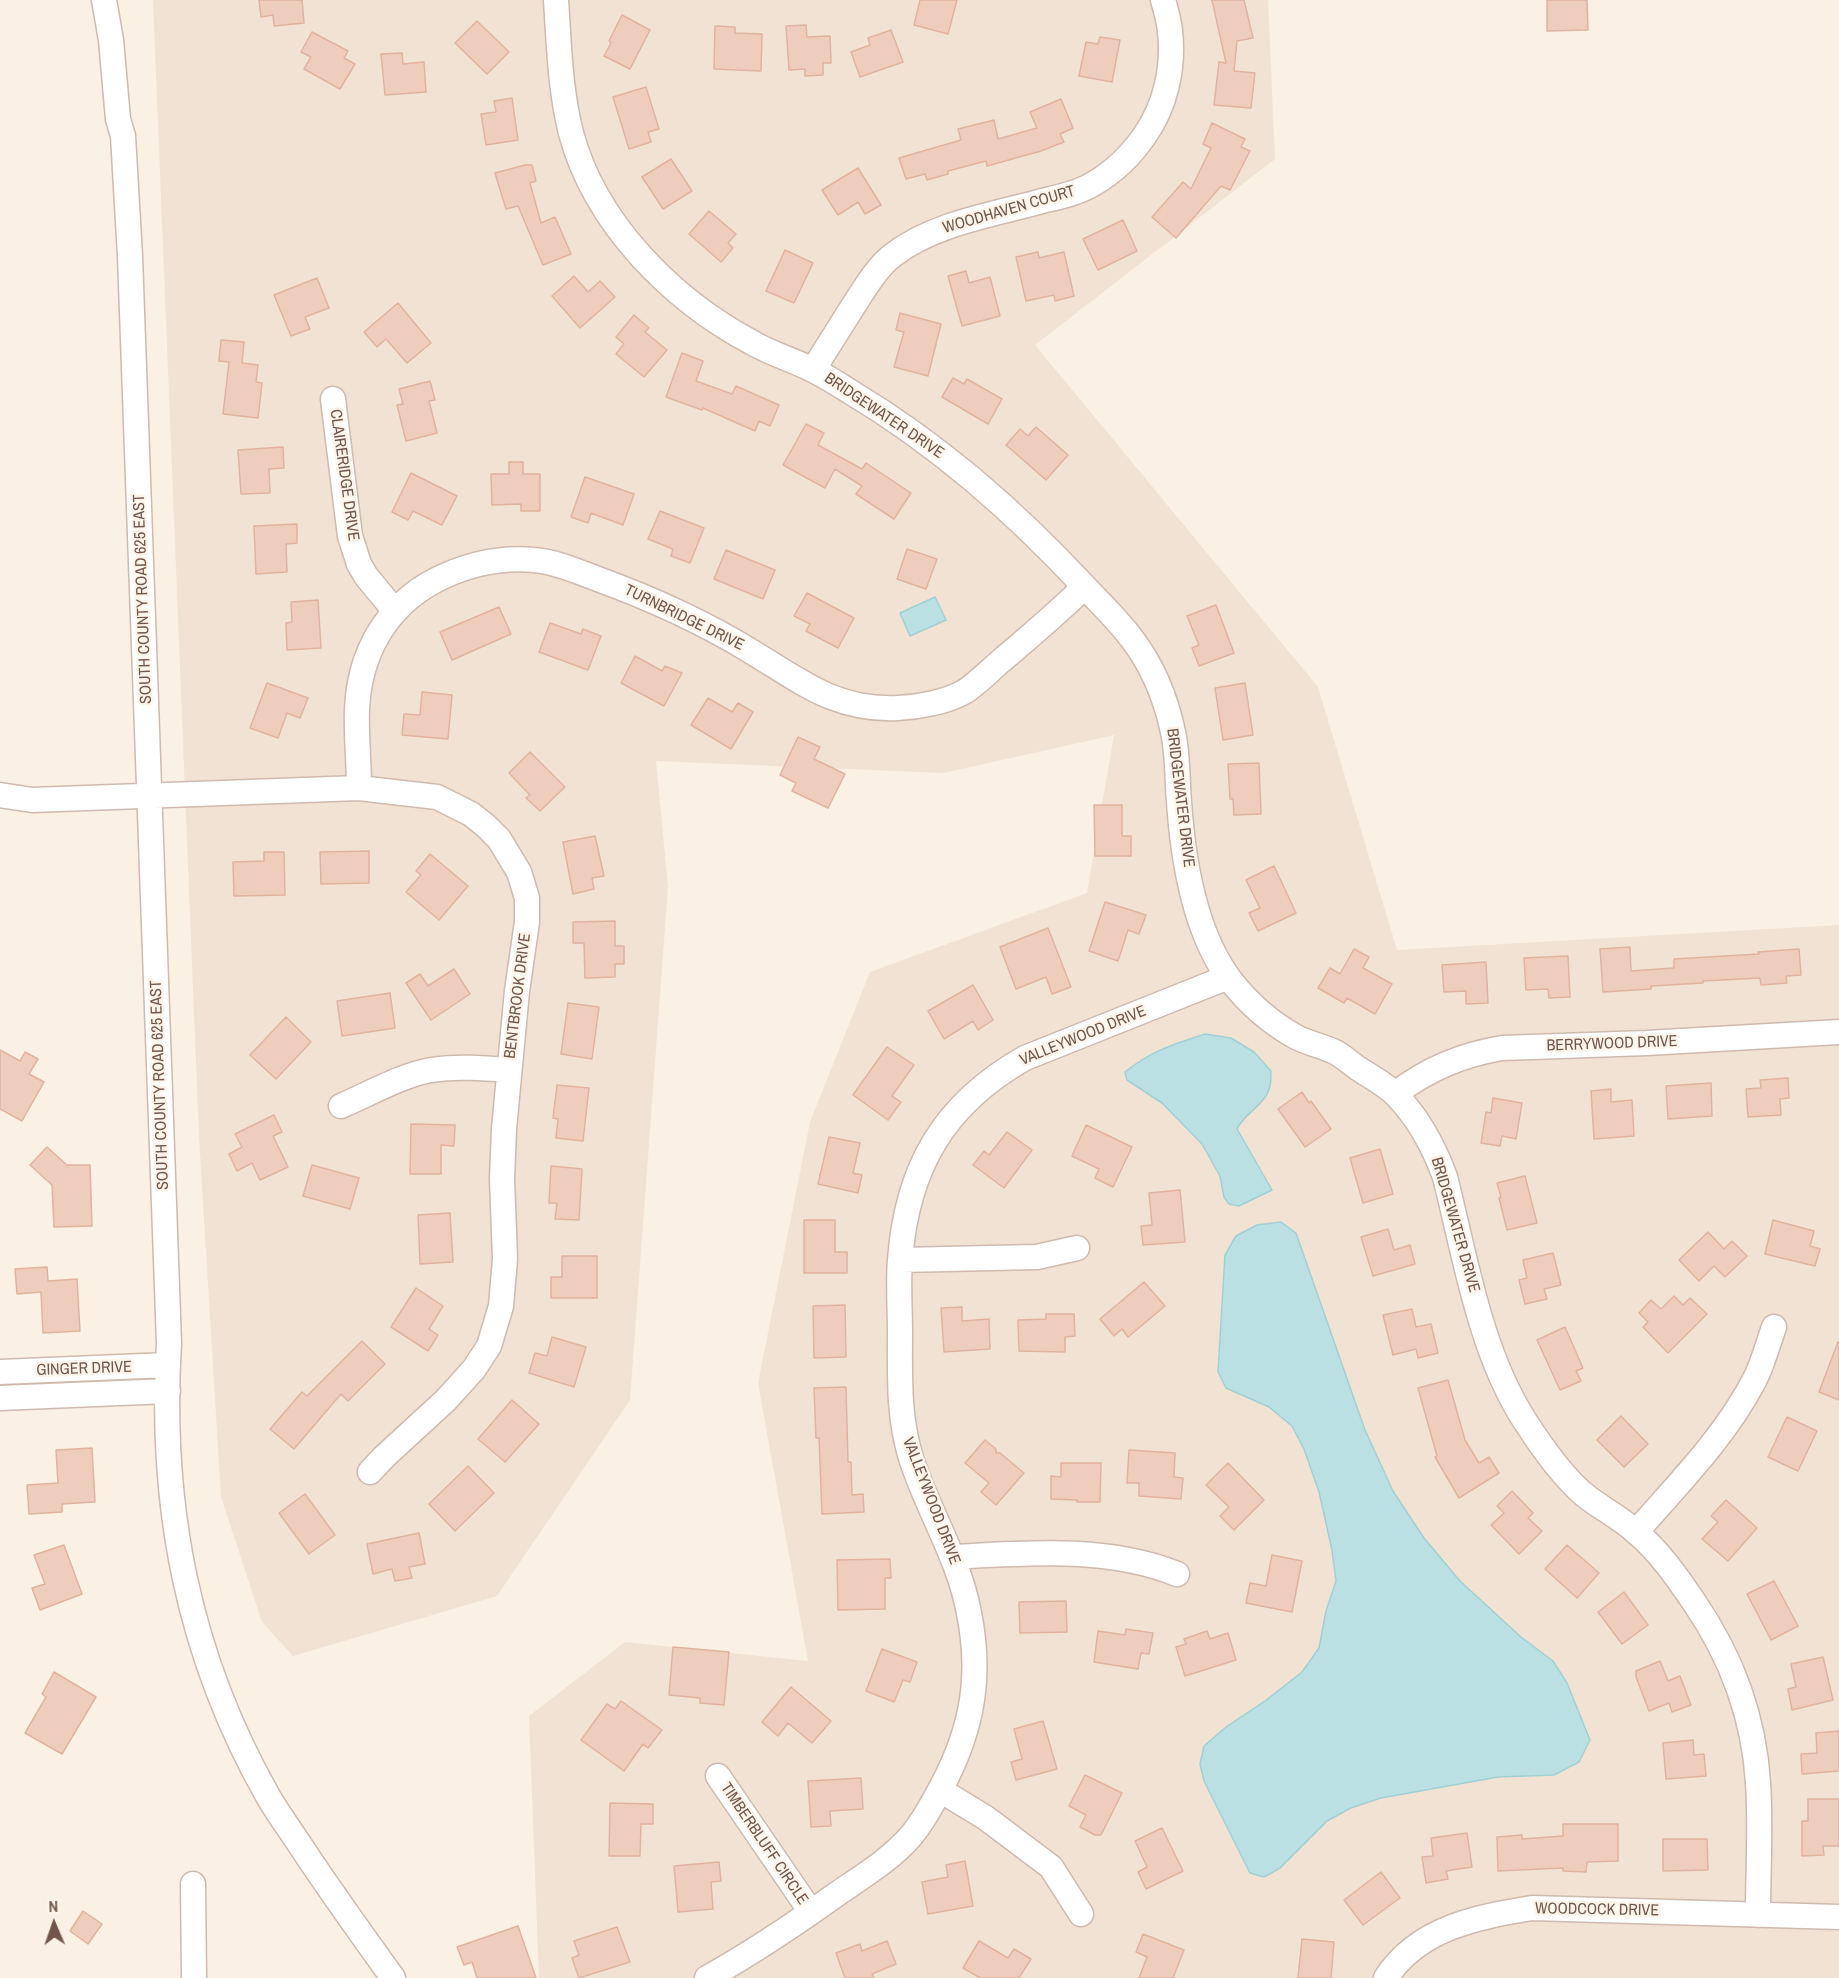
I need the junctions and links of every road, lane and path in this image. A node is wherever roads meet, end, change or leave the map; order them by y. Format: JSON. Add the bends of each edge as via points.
{"nodes":[{"id":1,"x":104,"y":0,"type":"edge"},
{"id":2,"x":117,"y":0,"type":"edge"},
{"id":3,"x":555,"y":0,"type":"edge"},
{"id":4,"x":1163,"y":0,"type":"edge"},
{"id":5,"x":123,"y":136,"type":"junction"},
{"id":6,"x":813,"y":370,"type":"junction"},
{"id":7,"x":333,"y":399,"type":"dead end"},
{"id":8,"x":1084,"y":587,"type":"junction"},
{"id":9,"x":394,"y":610,"type":"junction"},
{"id":10,"x":359,"y":788,"type":"junction"},
{"id":11,"x":0,"y":795,"type":"edge"},
{"id":12,"x":151,"y":797,"type":"junction"},
{"id":13,"x":1228,"y":977,"type":"junction"},
{"id":14,"x":1839,"y":1032,"type":"edge"},
{"id":15,"x":509,"y":1070,"type":"junction"},
{"id":16,"x":1395,"y":1094,"type":"junction"},
{"id":17,"x":341,"y":1106,"type":"dead end"},
{"id":18,"x":1077,"y":1248,"type":"dead end"},
{"id":19,"x":900,"y":1260,"type":"junction"},
{"id":20,"x":1774,"y":1327,"type":"dead end"},
{"id":21,"x":168,"y":1365,"type":"junction"},
{"id":22,"x":0,"y":1372,"type":"edge"},
{"id":23,"x":168,"y":1391,"type":"junction"},
{"id":24,"x":0,"y":1398,"type":"edge"},
{"id":25,"x":370,"y":1472,"type":"dead end"},
{"id":26,"x":1636,"y":1532,"type":"junction"},
{"id":27,"x":953,"y":1557,"type":"junction"},
{"id":28,"x":1177,"y":1574,"type":"dead end"},
{"id":29,"x":718,"y":1776,"type":"dead end"},
{"id":30,"x":940,"y":1790,"type":"junction"},
{"id":31,"x":193,"y":1884,"type":"dead end"},
{"id":32,"x":811,"y":1912,"type":"junction"},
{"id":33,"x":1081,"y":1914,"type":"dead end"},
{"id":34,"x":1758,"y":1915,"type":"junction"},
{"id":35,"x":1839,"y":1917,"type":"edge"},
{"id":36,"x":194,"y":1978,"type":"edge"},
{"id":37,"x":393,"y":1978,"type":"edge"},
{"id":38,"x":706,"y":1978,"type":"edge"},
{"id":39,"x":1386,"y":1978,"type":"edge"}],
"edges":[{"from":1,"to":5,"type":"street","name":"SOUTH COUNTY ROAD 625 EAST"},
{"from":2,"to":5,"type":"street","name":"SOUTH COUNTY ROAD 625 EAST","via":[[128,84],[129,118]]},
{"from":3,"to":6,"type":"street","name":"BRIDGEWATER DRIVE","via":[[562,84],[572,136],[584,170],[606,209],[647,261],[696,306],[752,343]]},
{"from":4,"to":6,"type":"street","name":"WOODHAVEN COURT","via":[[1170,30],[1167,84],[1154,122],[1127,158],[1093,184],[1069,194],[946,227],[893,255],[867,284]]},
{"from":5,"to":12,"type":"street","name":"SOUTH COUNTY ROAD 625 EAST"},
{"from":6,"to":8,"type":"street","name":"BRIDGEWATER DRIVE","via":[[890,416],[965,472],[1012,512]]},
{"from":7,"to":9,"type":"street","name":"CLAIRERIDGE DRIVE","via":[[350,536],[366,576]]},
{"from":8,"to":9,"type":"street","name":"TURNBRIDGE DRIVE","via":[[964,692],[899,708],[856,705],[815,691],[722,634],[670,608],[582,573],[537,560],[512,559],[468,567],[427,585]]},
{"from":8,"to":13,"type":"street","name":"BRIDGEWATER DRIVE","via":[[1131,638],[1163,700],[1173,733],[1190,881],[1206,937]]},
{"from":9,"to":10,"type":"street","name":"TURNBRIDGE DRIVE","via":[[373,645],[360,687]]},
{"from":10,"to":12,"type":"street","name":"BENTBROOK DRIVE"},
{"from":10,"to":15,"type":"street","name":"BENTBROOK DRIVE","via":[[437,797],[455,804],[486,826],[510,855],[525,890],[527,922]]},
{"from":11,"to":12,"type":"street","name":"BENTBROOK DRIVE","via":[[32,800]]},
{"from":12,"to":21,"type":"street","name":"SOUTH COUNTY ROAD 625 EAST"},
{"from":13,"to":16,"type":"street","name":"BRIDGEWATER DRIVE","via":[[1278,1025],[1334,1052]]},
{"from":13,"to":19,"type":"street","name":"VALLEYWOOD DRIVE","via":[[1025,1058],[983,1084],[949,1120],[923,1162],[906,1216]]},
{"from":14,"to":16,"type":"street","name":"BERRYWOOD DRIVE","via":[[1502,1048],[1456,1059]]},
{"from":15,"to":17,"type":"street","via":[[428,1070]]},
{"from":15,"to":25,"type":"street","name":"BENTBROOK DRIVE","via":[[502,1179],[504,1283],[495,1329],[474,1369]]},
{"from":16,"to":26,"type":"street","name":"BRIDGEWATER DRIVE","via":[[1429,1138],[1438,1157],[1484,1330],[1508,1391],[1562,1472],[1581,1492]]},
{"from":18,"to":19,"type":"street","via":[[1037,1257]]},
{"from":19,"to":27,"type":"street","name":"VALLEYWOOD DRIVE","via":[[900,1406],[904,1433],[934,1519]]},
{"from":20,"to":26,"type":"street","via":[[1756,1376],[1734,1416]]},
{"from":21,"to":22,"type":"street","name":"GINGER DRIVE"},
{"from":21,"to":23,"type":"street","name":"SOUTH COUNTY ROAD 625 EAST"},
{"from":23,"to":24,"type":"street","name":"GINGER DRIVE"},
{"from":23,"to":37,"type":"street","name":"SOUTH COUNTY ROAD 625 EAST","via":[[167,1437],[175,1530],[195,1622],[224,1708],[269,1799]]},
{"from":26,"to":34,"type":"street","name":"BRIDGEWATER DRIVE","via":[[1703,1615],[1743,1699],[1758,1783]]},
{"from":27,"to":28,"type":"street","via":[[1075,1554],[1116,1558]]},
{"from":27,"to":30,"type":"street","name":"VALLEYWOOD DRIVE","via":[[969,1612],[975,1680],[967,1727]]},
{"from":29,"to":32,"type":"street","name":"TIMBERBLUFF CIRCLE"},
{"from":30,"to":32,"type":"street","name":"VALLEYWOOD DRIVE","via":[[922,1821],[893,1854]]},
{"from":30,"to":33,"type":"street","via":[[1052,1867]]},
{"from":31,"to":36,"type":"street"},
{"from":32,"to":38,"type":"street","name":"VALLEYWOOD DRIVE"},
{"from":34,"to":35,"type":"street","name":"WOODCOCK DRIVE"},
{"from":34,"to":39,"type":"street","name":"WOODCOCK DRIVE","via":[[1520,1910],[1442,1930],[1422,1941]]}]}
